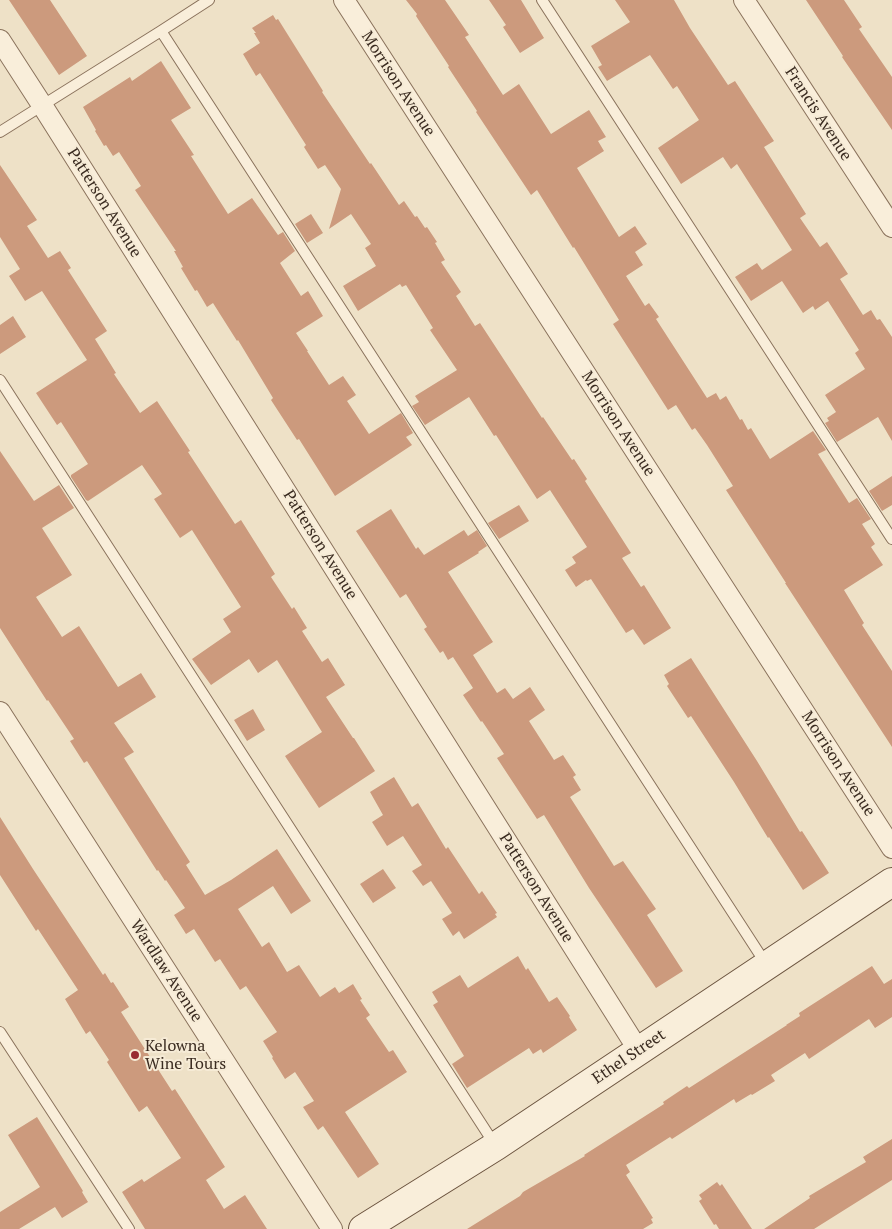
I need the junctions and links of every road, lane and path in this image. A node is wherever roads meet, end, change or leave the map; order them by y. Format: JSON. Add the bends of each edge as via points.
{"nodes":[{"id":1,"x":209,"y":0,"type":"edge"},
{"id":2,"x":344,"y":0,"type":"edge"},
{"id":3,"x":542,"y":0,"type":"edge"},
{"id":4,"x":744,"y":0,"type":"edge"},
{"id":5,"x":162,"y":31,"type":"junction"},
{"id":6,"x":0,"y":40,"type":"edge"},
{"id":7,"x":42,"y":105,"type":"junction"},
{"id":8,"x":0,"y":132,"type":"edge"},
{"id":9,"x":892,"y":227,"type":"edge"},
{"id":10,"x":0,"y":380,"type":"edge"},
{"id":11,"x":892,"y":539,"type":"edge"},
{"id":12,"x":0,"y":712,"type":"edge"},
{"id":13,"x":892,"y":848,"type":"edge"},
{"id":14,"x":892,"y":882,"type":"edge"},
{"id":15,"x":767,"y":964,"type":"junction"},
{"id":16,"x":0,"y":1032,"type":"edge"},
{"id":17,"x":639,"y":1051,"type":"junction"},
{"id":18,"x":496,"y":1146,"type":"junction"},
{"id":19,"x":128,"y":1229,"type":"edge"},
{"id":20,"x":332,"y":1229,"type":"edge"},
{"id":21,"x":363,"y":1229,"type":"edge"}],
"edges":[{"from":1,"to":5,"type":"lane"},
{"from":2,"to":13,"type":"street","name":"Morrison Avenue"},
{"from":3,"to":11,"type":"lane"},
{"from":4,"to":9,"type":"street","name":"Francis Avenue"},
{"from":5,"to":7,"type":"lane"},
{"from":5,"to":15,"type":"lane"},
{"from":6,"to":7,"type":"street","name":"Patterson Avenue"},
{"from":7,"to":8,"type":"lane"},
{"from":7,"to":17,"type":"street","name":"Patterson Avenue"},
{"from":10,"to":18,"type":"lane"},
{"from":12,"to":20,"type":"street","name":"Wardlaw Avenue"},
{"from":14,"to":15,"type":"street","name":"Ethel Street"},
{"from":15,"to":17,"type":"street","name":"Ethel Street"},
{"from":16,"to":19,"type":"lane"},
{"from":17,"to":18,"type":"street","name":"Ethel Street"},
{"from":18,"to":21,"type":"street","name":"Ethel Street"}]}
